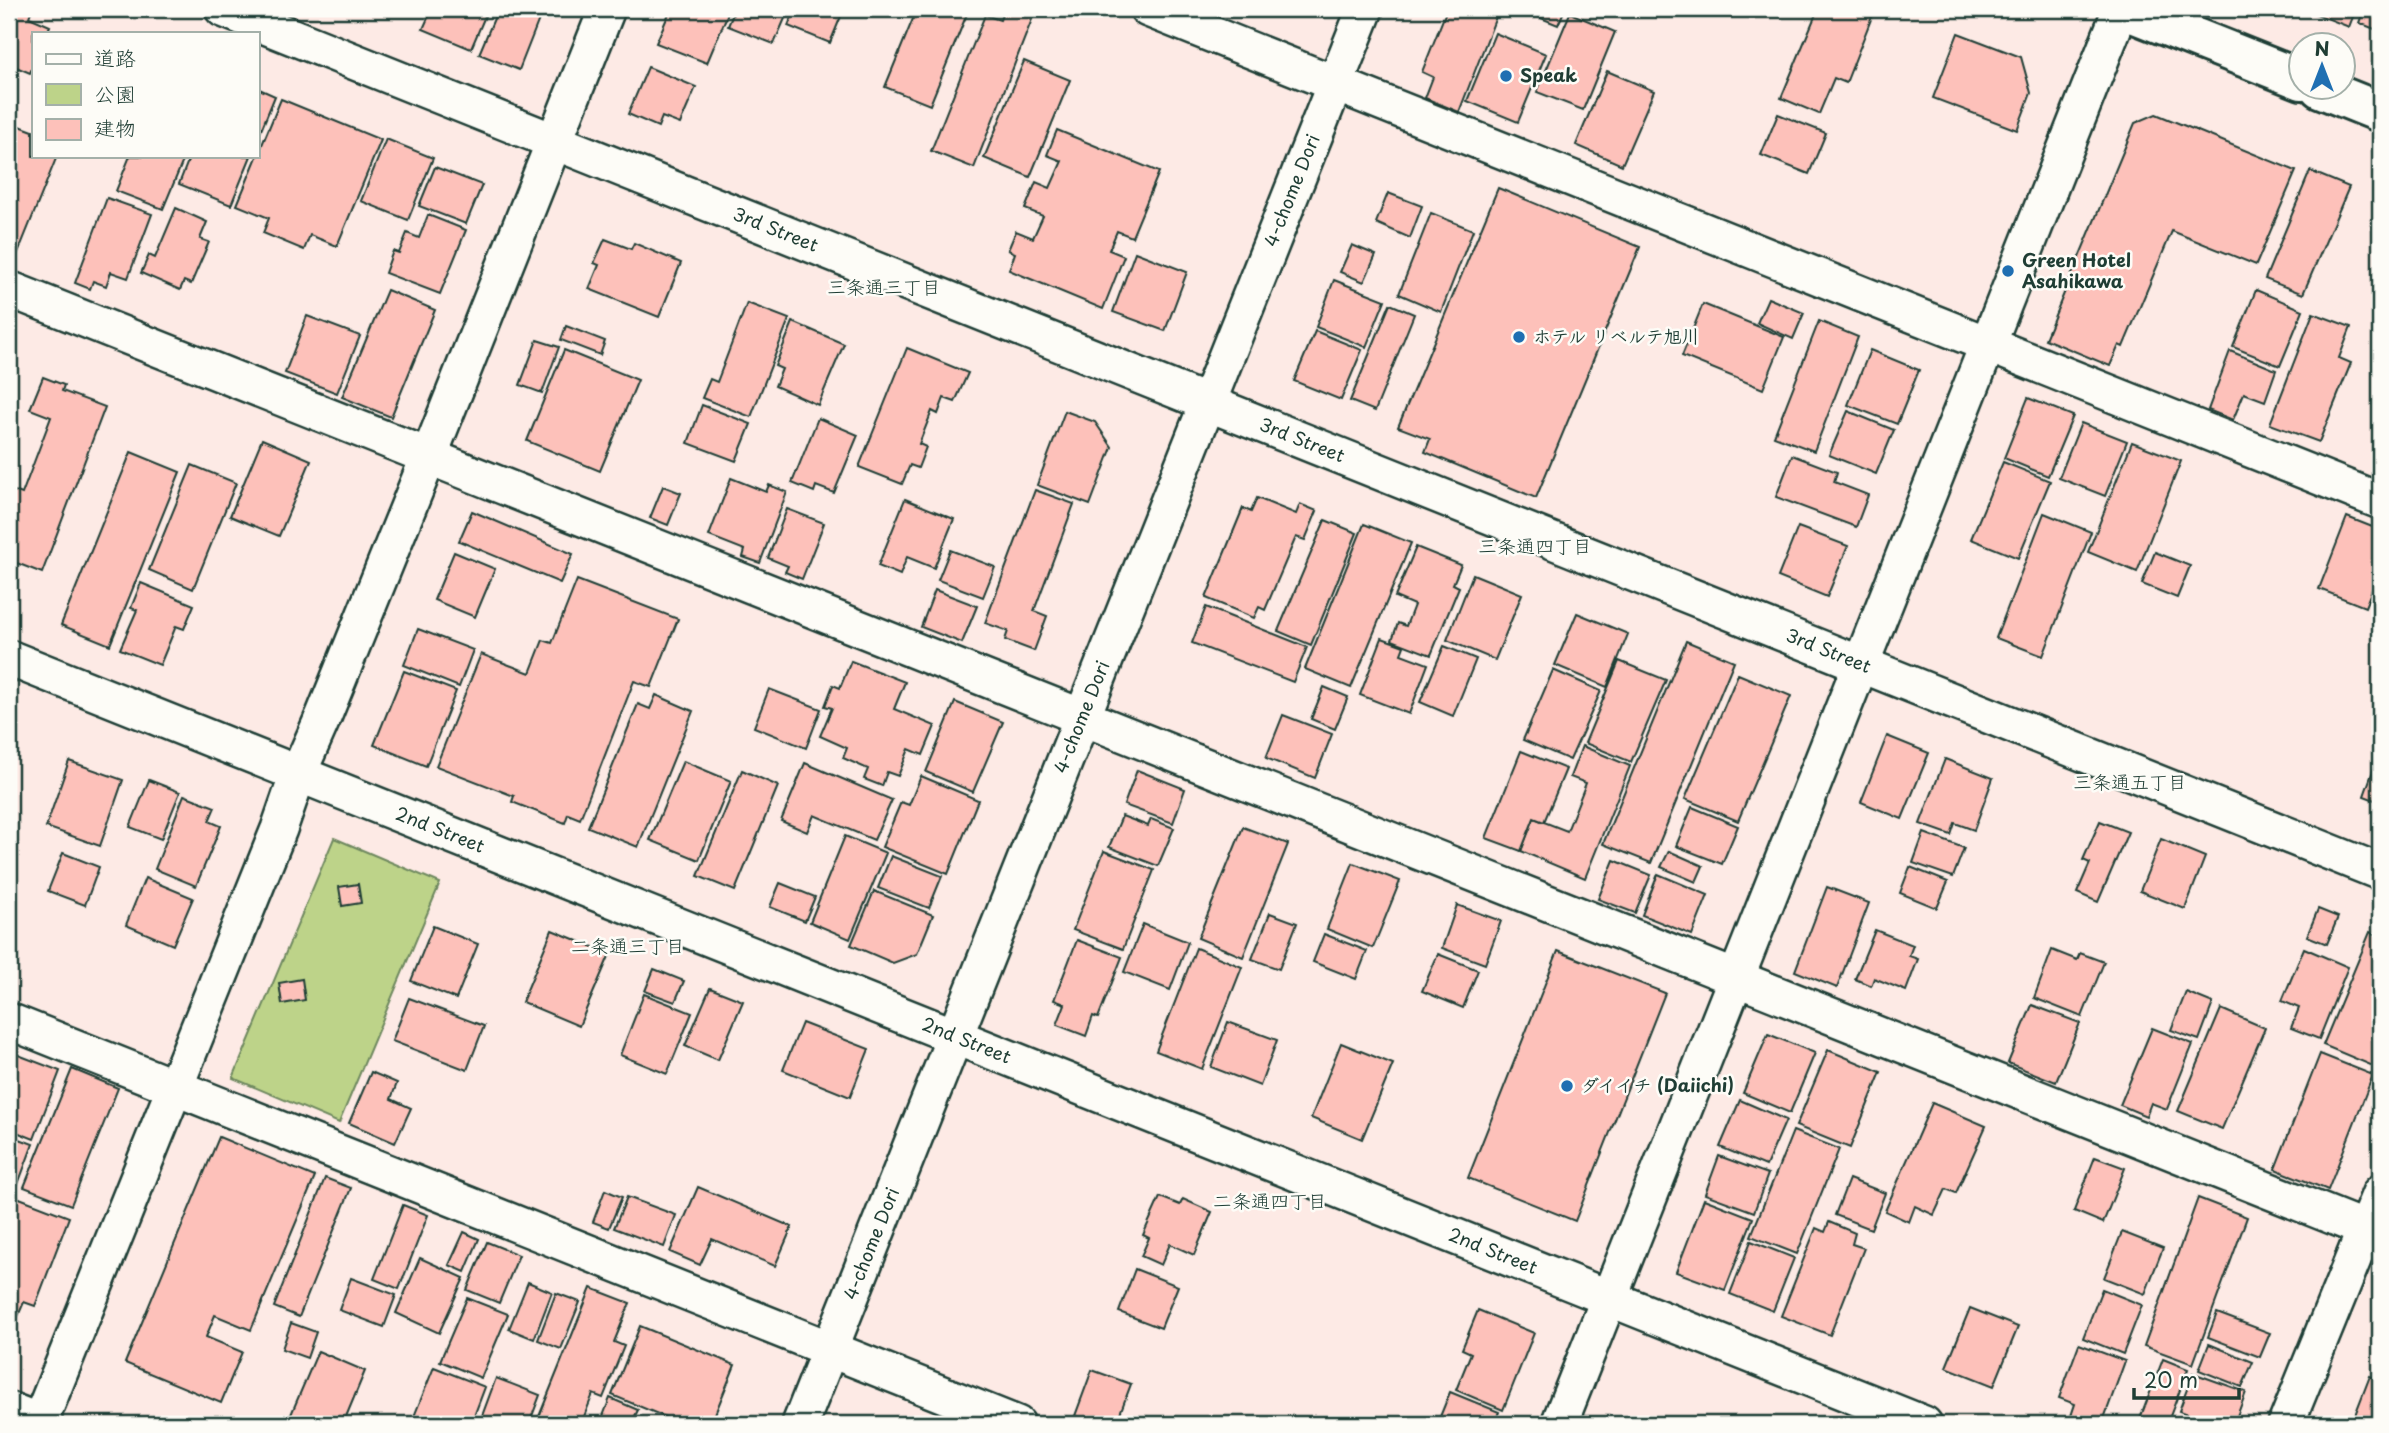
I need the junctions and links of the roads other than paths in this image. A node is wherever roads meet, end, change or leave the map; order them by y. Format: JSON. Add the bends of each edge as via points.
{"nodes":[{"id":1,"x":222,"y":9,"type":"edge"},
{"id":2,"x":607,"y":9,"type":"edge"},
{"id":3,"x":1148,"y":9,"type":"edge"},
{"id":4,"x":1364,"y":9,"type":"edge"},
{"id":5,"x":2122,"y":9,"type":"edge"},
{"id":6,"x":2288,"y":75,"type":"edge"},
{"id":7,"x":1335,"y":83,"type":"junction"},
{"id":8,"x":2355,"y":102,"type":"edge"},
{"id":9,"x":2380,"y":112,"type":"edge"},
{"id":10,"x":554,"y":141,"type":"junction"},
{"id":11,"x":9,"y":289,"type":"edge"},
{"id":12,"x":1988,"y":344,"type":"junction"},
{"id":13,"x":1207,"y":403,"type":"junction"},
{"id":14,"x":429,"y":456,"type":"junction"},
{"id":15,"x":2380,"y":502,"type":"edge"},
{"id":16,"x":9,"y":659,"type":"edge"},
{"id":17,"x":1861,"y":664,"type":"junction"},
{"id":18,"x":1082,"y":716,"type":"junction"},
{"id":19,"x":298,"y":774,"type":"junction"},
{"id":20,"x":2380,"y":872,"type":"edge"},
{"id":21,"x":1737,"y":976,"type":"junction"},
{"id":22,"x":9,"y":1021,"type":"edge"},
{"id":23,"x":954,"y":1036,"type":"junction"},
{"id":24,"x":175,"y":1087,"type":"junction"},
{"id":25,"x":2380,"y":1193,"type":"edge"},
{"id":26,"x":2373,"y":1232,"type":"edge"},
{"id":27,"x":1609,"y":1299,"type":"junction"},
{"id":28,"x":830,"y":1349,"type":"junction"},
{"id":29,"x":33,"y":1420,"type":"edge"},
{"id":30,"x":800,"y":1424,"type":"edge"},
{"id":31,"x":1017,"y":1424,"type":"edge"},
{"id":32,"x":1559,"y":1424,"type":"edge"},
{"id":33,"x":1924,"y":1424,"type":"edge"},
{"id":34,"x":2286,"y":1424,"type":"edge"}],
"edges":[{"from":1,"to":10,"type":"street","name":"3rd Street"},
{"from":2,"to":10,"type":"street"},
{"from":3,"to":7,"type":"street"},
{"from":4,"to":7,"type":"street","name":"4-chome Dori"},
{"from":5,"to":6,"type":"highway"},
{"from":5,"to":12,"type":"street"},
{"from":7,"to":12,"type":"street"},
{"from":7,"to":13,"type":"street","name":"4-chome Dori"},
{"from":8,"to":9,"type":"highway"},
{"from":10,"to":13,"type":"street","name":"3rd Street"},
{"from":10,"to":14,"type":"street"},
{"from":11,"to":14,"type":"street"},
{"from":12,"to":15,"type":"street"},
{"from":12,"to":17,"type":"street"},
{"from":13,"to":17,"type":"street","name":"3rd Street"},
{"from":13,"to":18,"type":"street","name":"4-chome Dori"},
{"from":14,"to":18,"type":"street"},
{"from":14,"to":19,"type":"street"},
{"from":16,"to":19,"type":"street","name":"2nd Street"},
{"from":17,"to":20,"type":"street","name":"3rd Street"},
{"from":17,"to":21,"type":"street"},
{"from":18,"to":21,"type":"street"},
{"from":18,"to":23,"type":"street","name":"4-chome Dori"},
{"from":19,"to":23,"type":"street","name":"2nd Street"},
{"from":19,"to":24,"type":"street"},
{"from":21,"to":26,"type":"street"},
{"from":21,"to":27,"type":"street"},
{"from":22,"to":24,"type":"street"},
{"from":23,"to":27,"type":"street","name":"2nd Street"},
{"from":23,"to":28,"type":"street","name":"4-chome Dori"},
{"from":24,"to":28,"type":"street"},
{"from":24,"to":29,"type":"street"},
{"from":25,"to":26,"type":"street"},
{"from":26,"to":34,"type":"street"},
{"from":27,"to":32,"type":"street"},
{"from":27,"to":33,"type":"street","name":"2nd Street"},
{"from":28,"to":30,"type":"street","name":"4-chome Dori"},
{"from":28,"to":31,"type":"street"}]}
